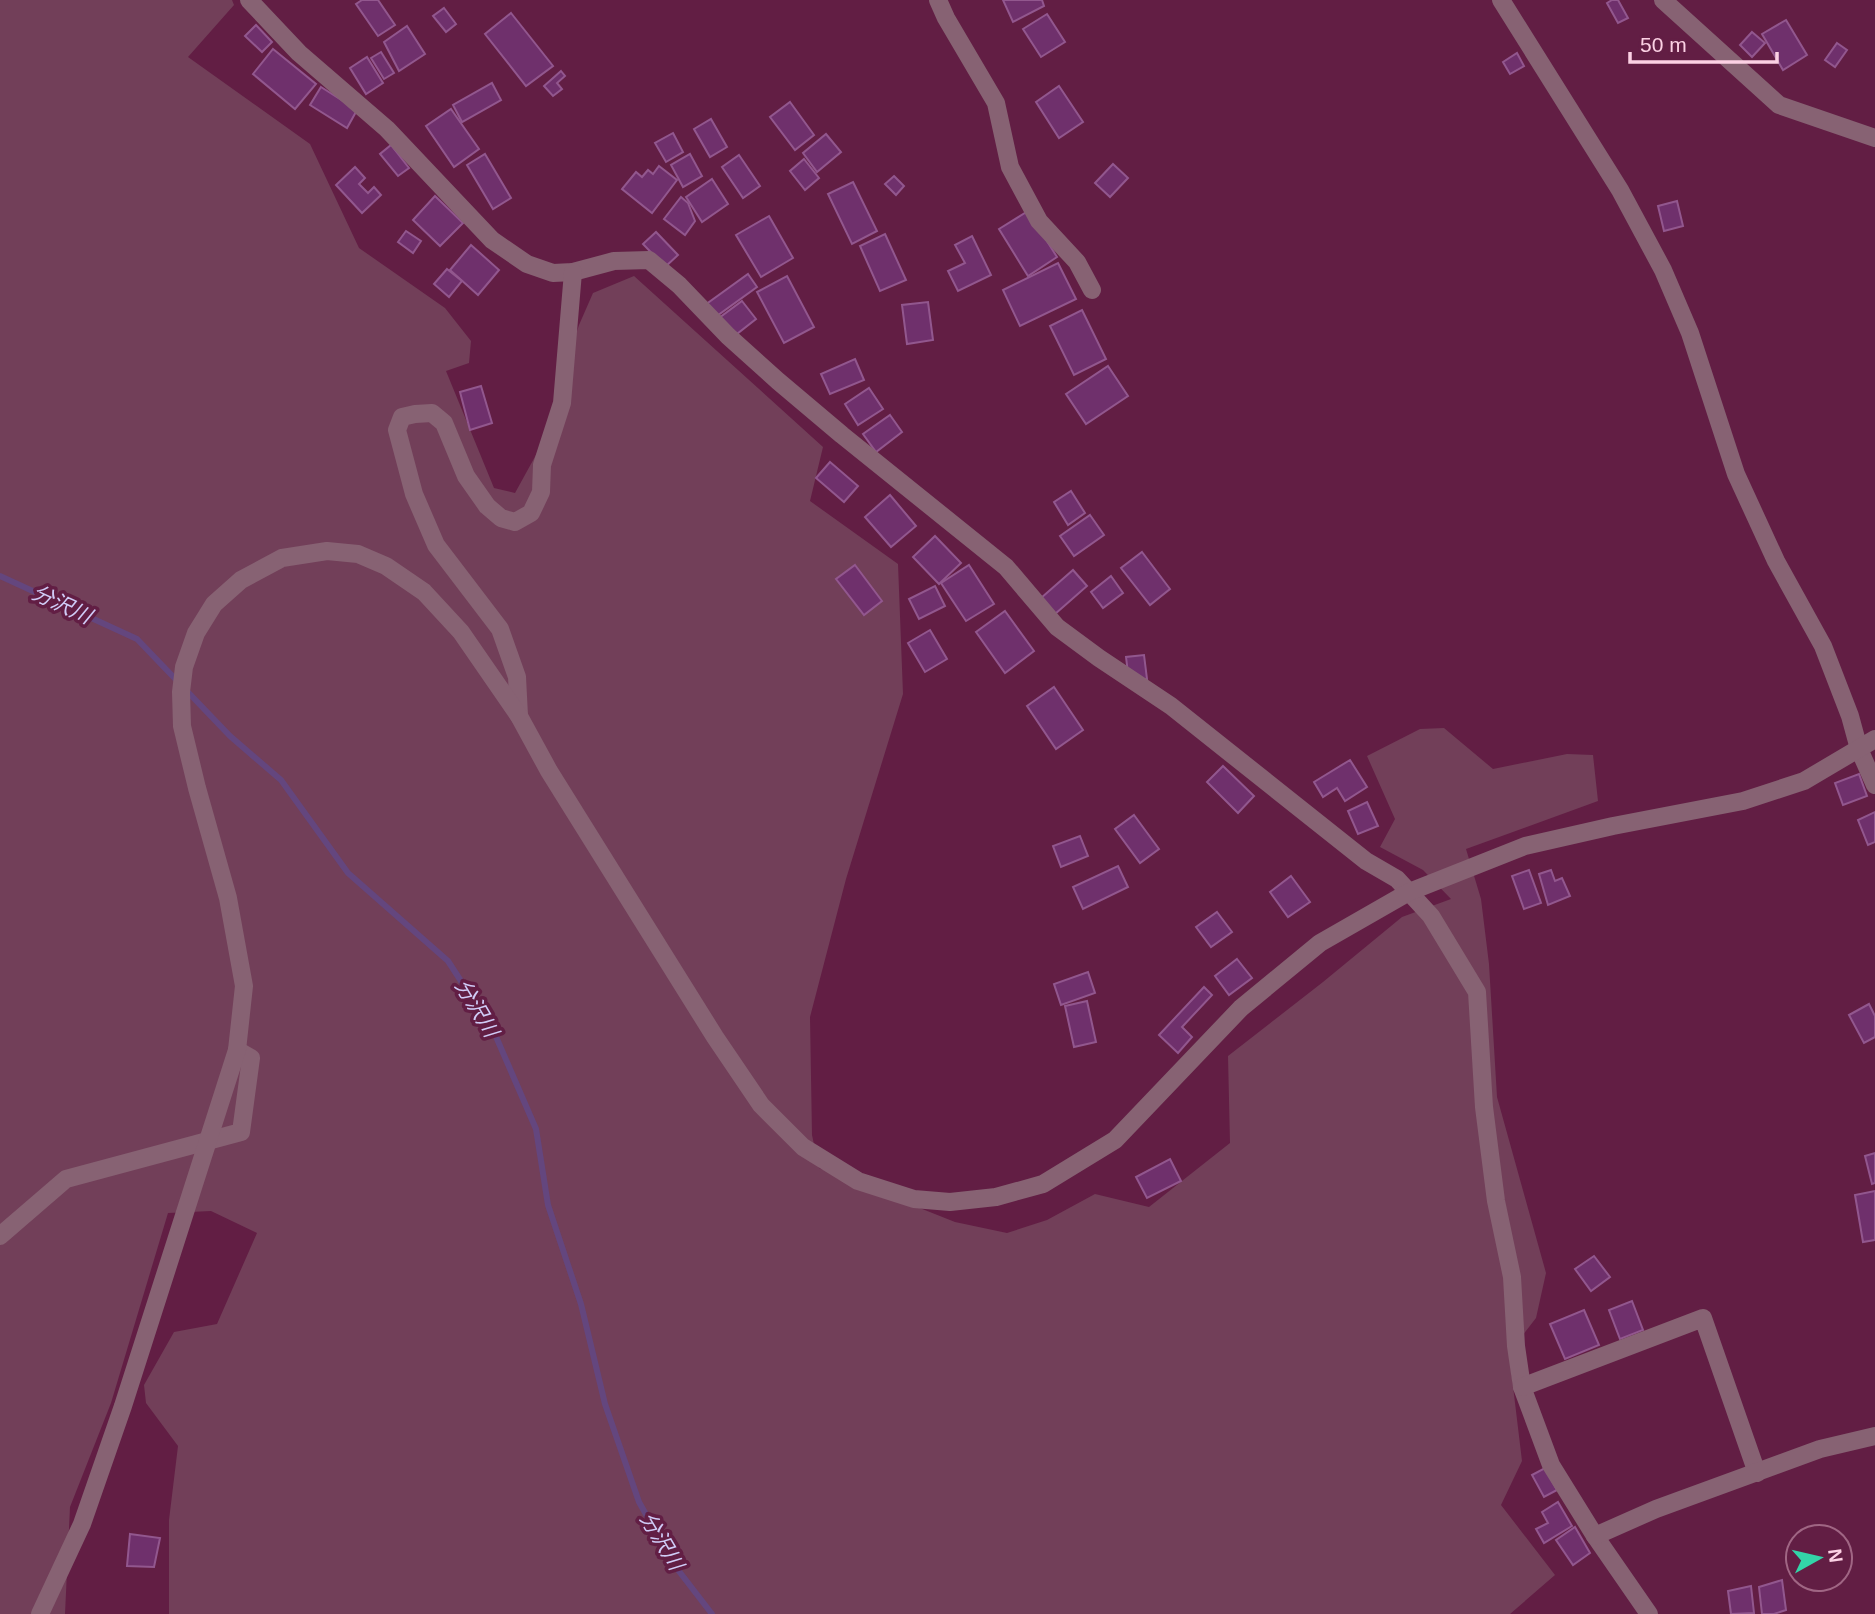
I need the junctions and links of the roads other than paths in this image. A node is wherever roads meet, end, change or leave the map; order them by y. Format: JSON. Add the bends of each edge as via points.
{"nodes":[{"id":1,"x":249,"y":0,"type":"edge"},
{"id":2,"x":938,"y":0,"type":"edge"},
{"id":3,"x":1502,"y":0,"type":"edge"},
{"id":4,"x":1663,"y":0,"type":"edge"},
{"id":5,"x":1875,"y":138,"type":"edge"},
{"id":6,"x":573,"y":272,"type":"junction"},
{"id":7,"x":1092,"y":290,"type":"dead end"},
{"id":8,"x":519,"y":716,"type":"junction"},
{"id":9,"x":1875,"y":739,"type":"edge"},
{"id":10,"x":1859,"y":749,"type":"junction"},
{"id":11,"x":1875,"y":785,"type":"edge"},
{"id":12,"x":1409,"y":892,"type":"junction"},
{"id":13,"x":237,"y":1050,"type":"junction"},
{"id":14,"x":0,"y":1236,"type":"edge"},
{"id":15,"x":1522,"y":1387,"type":"junction"},
{"id":16,"x":1875,"y":1436,"type":"edge"},
{"id":17,"x":1757,"y":1473,"type":"junction"},
{"id":18,"x":1595,"y":1536,"type":"junction"},
{"id":19,"x":40,"y":1614,"type":"edge"},
{"id":20,"x":1649,"y":1614,"type":"edge"}],
"edges":[{"from":1,"to":6,"type":"street","via":[[299,53],[387,129],[492,240],[527,264],[553,273]]},
{"from":2,"to":7,"type":"street","via":[[996,103],[1010,167],[1039,221],[1077,262]]},
{"from":3,"to":10,"type":"street","via":[[1620,190],[1663,270],[1690,333],[1736,474],[1776,561],[1823,646]]},
{"from":4,"to":5,"type":"street","via":[[1779,105]]},
{"from":6,"to":8,"type":"street","via":[[562,403],[542,465],[541,492],[531,513],[515,522],[487,506],[466,476],[444,423],[432,413],[402,417],[397,430],[414,494],[436,545],[500,629],[517,677]]},
{"from":6,"to":12,"type":"street","via":[[614,261],[649,260],[788,388],[1006,567],[1057,627],[1171,706]]},
{"from":8,"to":12,"type":"street","via":[[548,771],[761,1105],[803,1147],[858,1181],[915,1199],[950,1202],[996,1197],[1043,1184],[1115,1140],[1241,1008],[1320,943]]},
{"from":8,"to":13,"type":"street","via":[[461,632],[424,592],[386,566],[358,554],[327,551],[282,558],[241,580],[215,604],[196,633],[184,667],[182,726],[228,898],[244,986]]},
{"from":9,"to":10,"type":"street"},
{"from":10,"to":11,"type":"street"},
{"from":10,"to":12,"type":"street","via":[[1804,781],[1743,802],[1525,846]]},
{"from":12,"to":15,"type":"street","via":[[1431,916],[1477,992],[1484,1107],[1512,1277]]},
{"from":13,"to":14,"type":"street","via":[[251,1058],[241,1132],[66,1180]]},
{"from":13,"to":19,"type":"street","via":[[82,1524]]},
{"from":15,"to":17,"type":"street","via":[[1703,1318]]},
{"from":15,"to":18,"type":"street","via":[[1551,1465]]},
{"from":16,"to":17,"type":"street","via":[[1820,1449]]},
{"from":17,"to":18,"type":"street"},
{"from":18,"to":20,"type":"street"}]}
